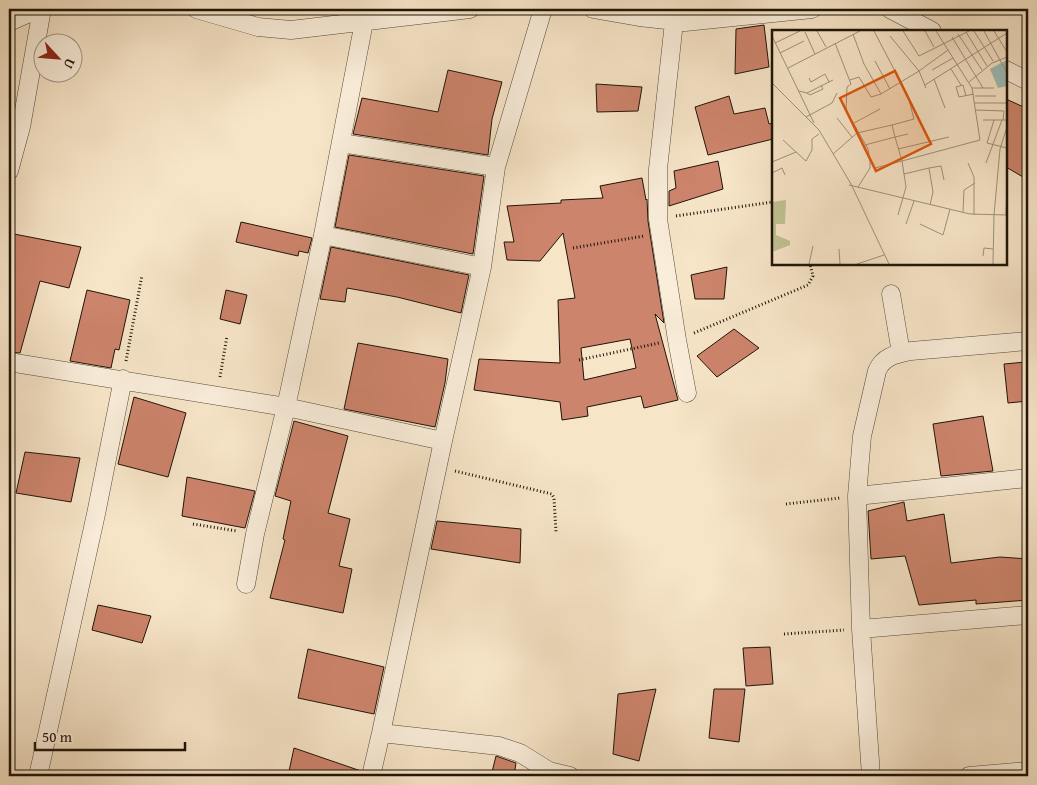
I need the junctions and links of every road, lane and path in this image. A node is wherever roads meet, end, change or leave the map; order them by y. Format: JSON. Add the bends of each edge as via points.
{"nodes":[{"id":1,"x":38,"y":9,"type":"edge"},
{"id":2,"x":42,"y":9,"type":"edge"},
{"id":3,"x":196,"y":9,"type":"edge"},
{"id":4,"x":470,"y":9,"type":"edge"},
{"id":5,"x":542,"y":9,"type":"edge"},
{"id":6,"x":593,"y":9,"type":"edge"},
{"id":7,"x":812,"y":9,"type":"edge"},
{"id":8,"x":890,"y":9,"type":"edge"},
{"id":9,"x":9,"y":22,"type":"edge"},
{"id":10,"x":364,"y":22,"type":"junction"},
{"id":11,"x":674,"y":22,"type":"junction"},
{"id":12,"x":930,"y":30,"type":"edge"},
{"id":13,"x":1007,"y":70,"type":"edge"},
{"id":14,"x":1028,"y":81,"type":"edge"},
{"id":15,"x":341,"y":143,"type":"junction"},
{"id":16,"x":496,"y":166,"type":"junction"},
{"id":17,"x":9,"y":171,"type":"edge"},
{"id":18,"x":772,"y":202,"type":"edge"},
{"id":19,"x":658,"y":226,"type":"junction"},
{"id":20,"x":323,"y":235,"type":"junction"},
{"id":21,"x":573,"y":248,"type":"dead end"},
{"id":22,"x":810,"y":265,"type":"edge"},
{"id":23,"x":482,"y":267,"type":"junction"},
{"id":24,"x":142,"y":276,"type":"dead end"},
{"id":25,"x":891,"y":294,"type":"dead end"},
{"id":26,"x":227,"y":336,"type":"dead end"},
{"id":27,"x":677,"y":340,"type":"junction"},
{"id":28,"x":1028,"y":342,"type":"edge"},
{"id":29,"x":902,"y":353,"type":"junction"},
{"id":30,"x":579,"y":360,"type":"dead end"},
{"id":31,"x":9,"y":362,"type":"edge"},
{"id":32,"x":123,"y":379,"type":"junction"},
{"id":33,"x":688,"y":393,"type":"dead end"},
{"id":34,"x":217,"y":395,"type":"junction"},
{"id":35,"x":286,"y":407,"type":"junction"},
{"id":36,"x":443,"y":441,"type":"junction"},
{"id":37,"x":437,"y":467,"type":"junction"},
{"id":38,"x":1028,"y":478,"type":"edge"},
{"id":39,"x":857,"y":496,"type":"junction"},
{"id":40,"x":786,"y":504,"type":"dead end"},
{"id":41,"x":193,"y":524,"type":"dead end"},
{"id":42,"x":556,"y":532,"type":"dead end"},
{"id":43,"x":254,"y":534,"type":"junction"},
{"id":44,"x":246,"y":584,"type":"dead end"},
{"id":45,"x":1028,"y":615,"type":"edge"},
{"id":46,"x":861,"y":629,"type":"junction"},
{"id":47,"x":784,"y":634,"type":"dead end"},
{"id":48,"x":381,"y":733,"type":"junction"},
{"id":49,"x":1028,"y":771,"type":"edge"},
{"id":50,"x":38,"y":776,"type":"edge"},
{"id":51,"x":371,"y":776,"type":"edge"},
{"id":52,"x":570,"y":776,"type":"edge"},
{"id":53,"x":871,"y":776,"type":"edge"},
{"id":54,"x":969,"y":776,"type":"edge"}],
"edges":[{"from":1,"to":9,"type":"street"},
{"from":2,"to":17,"type":"street","via":[[21,127]]},
{"from":3,"to":10,"type":"street","via":[[275,30]]},
{"from":4,"to":10,"type":"street"},
{"from":5,"to":16,"type":"street"},
{"from":6,"to":11,"type":"street"},
{"from":7,"to":11,"type":"street"},
{"from":8,"to":12,"type":"street"},
{"from":10,"to":15,"type":"street"},
{"from":11,"to":19,"type":"street","via":[[658,169]]},
{"from":13,"to":14,"type":"street"},
{"from":15,"to":16,"type":"street"},
{"from":15,"to":20,"type":"street"},
{"from":16,"to":23,"type":"street"},
{"from":18,"to":19,"type":"path"},
{"from":19,"to":21,"type":"path"},
{"from":19,"to":27,"type":"street"},
{"from":20,"to":23,"type":"street"},
{"from":20,"to":35,"type":"street"},
{"from":22,"to":27,"type":"path","via":[[813,276],[808,285]]},
{"from":23,"to":36,"type":"street"},
{"from":24,"to":32,"type":"path"},
{"from":25,"to":29,"type":"street"},
{"from":26,"to":34,"type":"path"},
{"from":27,"to":30,"type":"path"},
{"from":27,"to":33,"type":"street"},
{"from":28,"to":29,"type":"street"},
{"from":29,"to":39,"type":"street","via":[[886,359],[877,371],[862,436]]},
{"from":31,"to":32,"type":"street"},
{"from":32,"to":34,"type":"street"},
{"from":32,"to":50,"type":"street"},
{"from":34,"to":35,"type":"street"},
{"from":35,"to":36,"type":"street"},
{"from":35,"to":43,"type":"street"},
{"from":36,"to":37,"type":"street"},
{"from":37,"to":42,"type":"path","via":[[552,494]]},
{"from":37,"to":48,"type":"street"},
{"from":38,"to":39,"type":"street"},
{"from":39,"to":40,"type":"path"},
{"from":39,"to":46,"type":"street"},
{"from":41,"to":43,"type":"path"},
{"from":43,"to":44,"type":"street"},
{"from":45,"to":46,"type":"street"},
{"from":46,"to":47,"type":"path"},
{"from":46,"to":53,"type":"street"},
{"from":48,"to":51,"type":"street"},
{"from":48,"to":52,"type":"street","via":[[499,746],[520,753],[549,772]]},
{"from":49,"to":54,"type":"street"}]}
